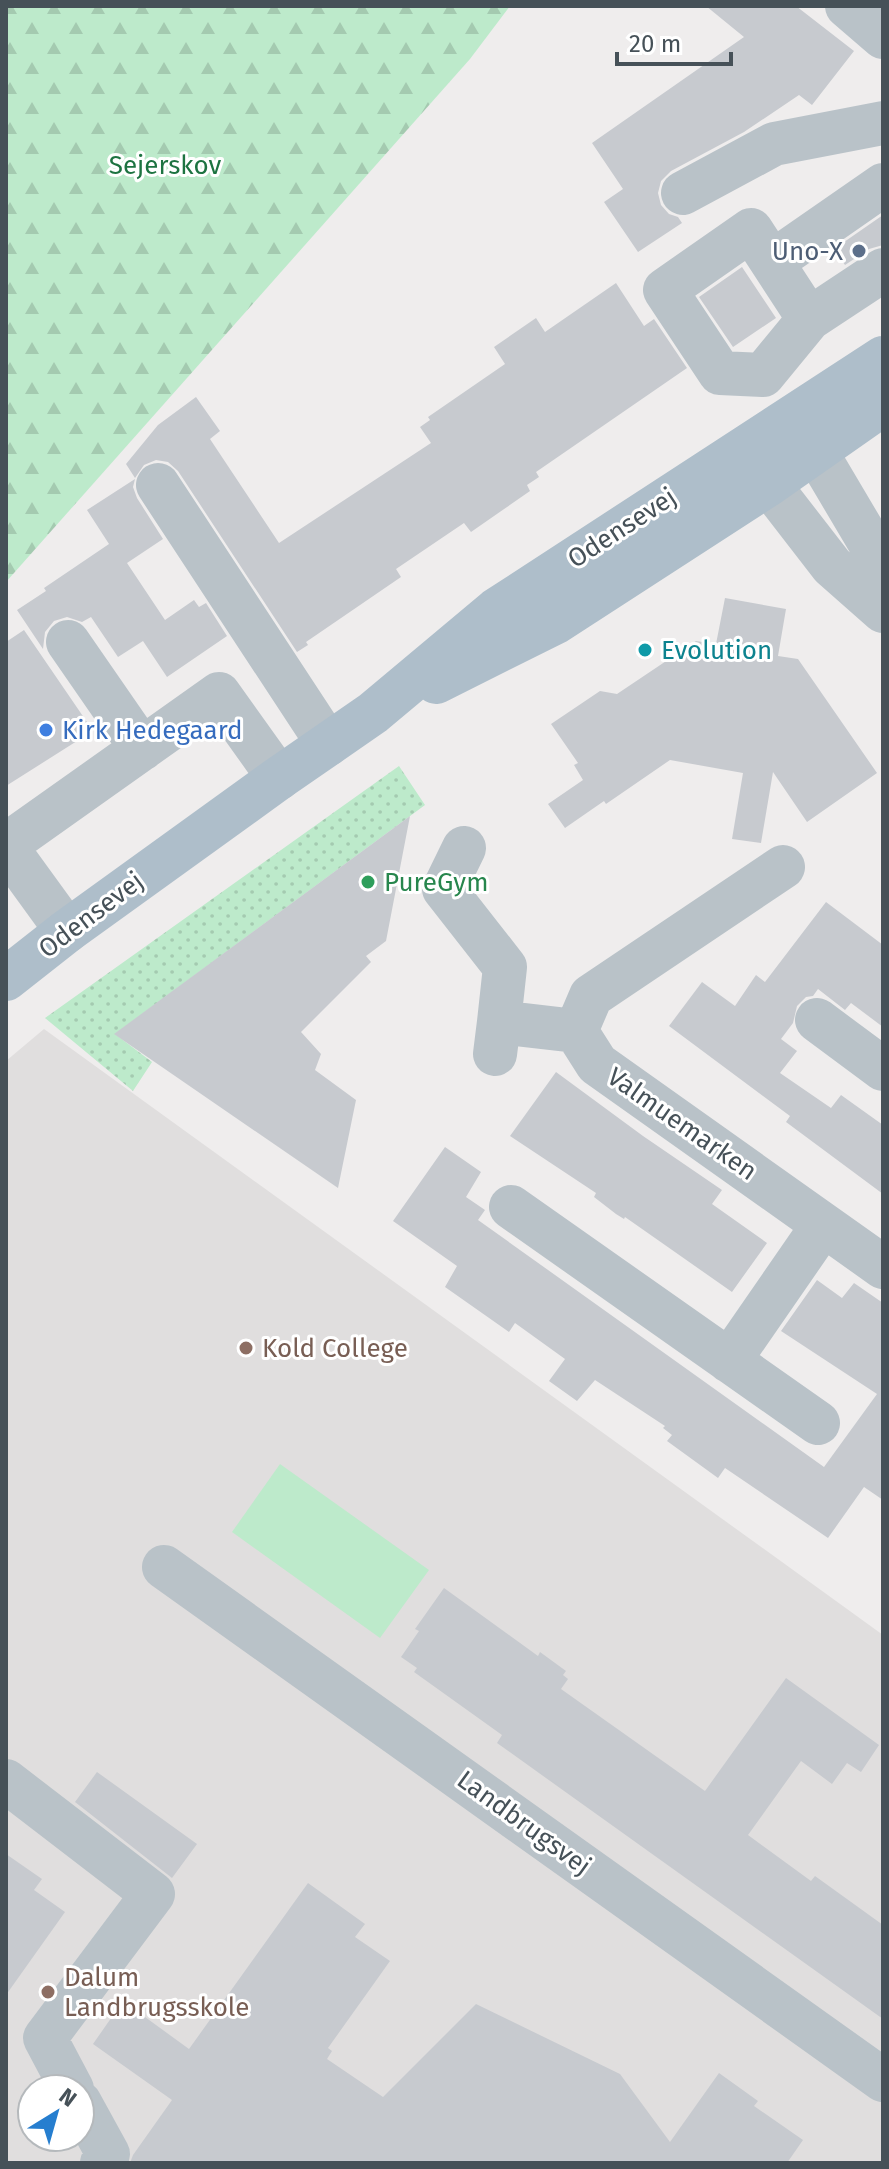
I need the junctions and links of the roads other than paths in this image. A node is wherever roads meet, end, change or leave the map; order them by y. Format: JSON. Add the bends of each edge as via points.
{"nodes":[{"id":1,"x":883,"y":123,"type":"edge"},
{"id":2,"x":883,"y":185,"type":"edge"},
{"id":3,"x":683,"y":193,"type":"dead end"},
{"id":4,"x":772,"y":262,"type":"junction"},
{"id":5,"x":883,"y":270,"type":"edge"},
{"id":6,"x":809,"y":319,"type":"junction"},
{"id":7,"x":883,"y":358,"type":"edge"},
{"id":8,"x":763,"y":375,"type":"junction"},
{"id":9,"x":883,"y":404,"type":"edge"},
{"id":10,"x":784,"y":436,"type":"junction"},
{"id":11,"x":769,"y":484,"type":"junction"},
{"id":12,"x":158,"y":485,"type":"dead end"},
{"id":13,"x":883,"y":576,"type":"edge"},
{"id":14,"x":883,"y":611,"type":"edge"},
{"id":15,"x":68,"y":642,"type":"dead end"},
{"id":16,"x":373,"y":713,"type":"junction"},
{"id":17,"x":328,"y":744,"type":"junction"},
{"id":18,"x":142,"y":749,"type":"junction"},
{"id":19,"x":279,"y":778,"type":"junction"},
{"id":20,"x":6,"y":846,"type":"edge"},
{"id":21,"x":464,"y":848,"type":"dead end"},
{"id":22,"x":783,"y":867,"type":"dead end"},
{"id":23,"x":67,"y":931,"type":"junction"},
{"id":24,"x":6,"y":979,"type":"edge"},
{"id":25,"x":817,"y":1020,"type":"dead end"},
{"id":26,"x":576,"y":1031,"type":"junction"},
{"id":27,"x":883,"y":1069,"type":"edge"},
{"id":28,"x":511,"y":1207,"type":"dead end"},
{"id":29,"x":823,"y":1225,"type":"junction"},
{"id":30,"x":883,"y":1267,"type":"edge"},
{"id":31,"x":729,"y":1361,"type":"junction"},
{"id":32,"x":818,"y":1423,"type":"dead end"},
{"id":33,"x":164,"y":1567,"type":"dead end"},
{"id":34,"x":6,"y":1781,"type":"edge"},
{"id":35,"x":64,"y":2073,"type":"edge"},
{"id":36,"x":883,"y":2080,"type":"edge"},
{"id":37,"x":96,"y":2132,"type":"edge"},
{"id":38,"x":102,"y":2163,"type":"edge"}],
"edges":[{"from":1,"to":3,"type":"street","via":[[774,144]]},
{"from":2,"to":4,"type":"street"},
{"from":4,"to":6,"type":"street"},
{"from":4,"to":8,"type":"street","via":[[751,230],[665,290],[720,373]]},
{"from":5,"to":6,"type":"street"},
{"from":6,"to":8,"type":"street"},
{"from":7,"to":10,"type":"main road","name":"Odensevej"},
{"from":8,"to":10,"type":"street"},
{"from":9,"to":10,"type":"main road","name":"Odensevej"},
{"from":10,"to":11,"type":"main road","name":"Odensevej"},
{"from":10,"to":11,"type":"street"},
{"from":10,"to":13,"type":"street","via":[[877,555]]},
{"from":10,"to":16,"type":"main road","name":"Odensevej","via":[[496,610]]},
{"from":11,"to":14,"type":"street","via":[[832,566]]},
{"from":11,"to":16,"type":"main road","name":"Odensevej","via":[[556,622]]},
{"from":12,"to":17,"type":"street"},
{"from":15,"to":18,"type":"street"},
{"from":16,"to":17,"type":"main road","name":"Odensevej"},
{"from":17,"to":19,"type":"main road","name":"Odensevej"},
{"from":18,"to":19,"type":"street","via":[[219,694]]},
{"from":18,"to":20,"type":"street"},
{"from":19,"to":23,"type":"main road","name":"Odensevej"},
{"from":20,"to":23,"type":"street"},
{"from":21,"to":26,"type":"street","via":[[444,889],[505,967],[497,1038]]},
{"from":22,"to":26,"type":"street","via":[[591,996]]},
{"from":23,"to":24,"type":"main road","name":"Odensevej"},
{"from":25,"to":27,"type":"street"},
{"from":26,"to":29,"type":"street","name":"Valmuemarken","via":[[597,1064]]},
{"from":28,"to":31,"type":"street"},
{"from":29,"to":30,"type":"street","name":"Valmuemarken"},
{"from":29,"to":31,"type":"street"},
{"from":31,"to":32,"type":"street"},
{"from":33,"to":36,"type":"street","name":"Landbrugsvej"},
{"from":34,"to":35,"type":"street","via":[[153,1894],[45,2038]]},
{"from":37,"to":38,"type":"street","via":[[108,2154]]}]}
